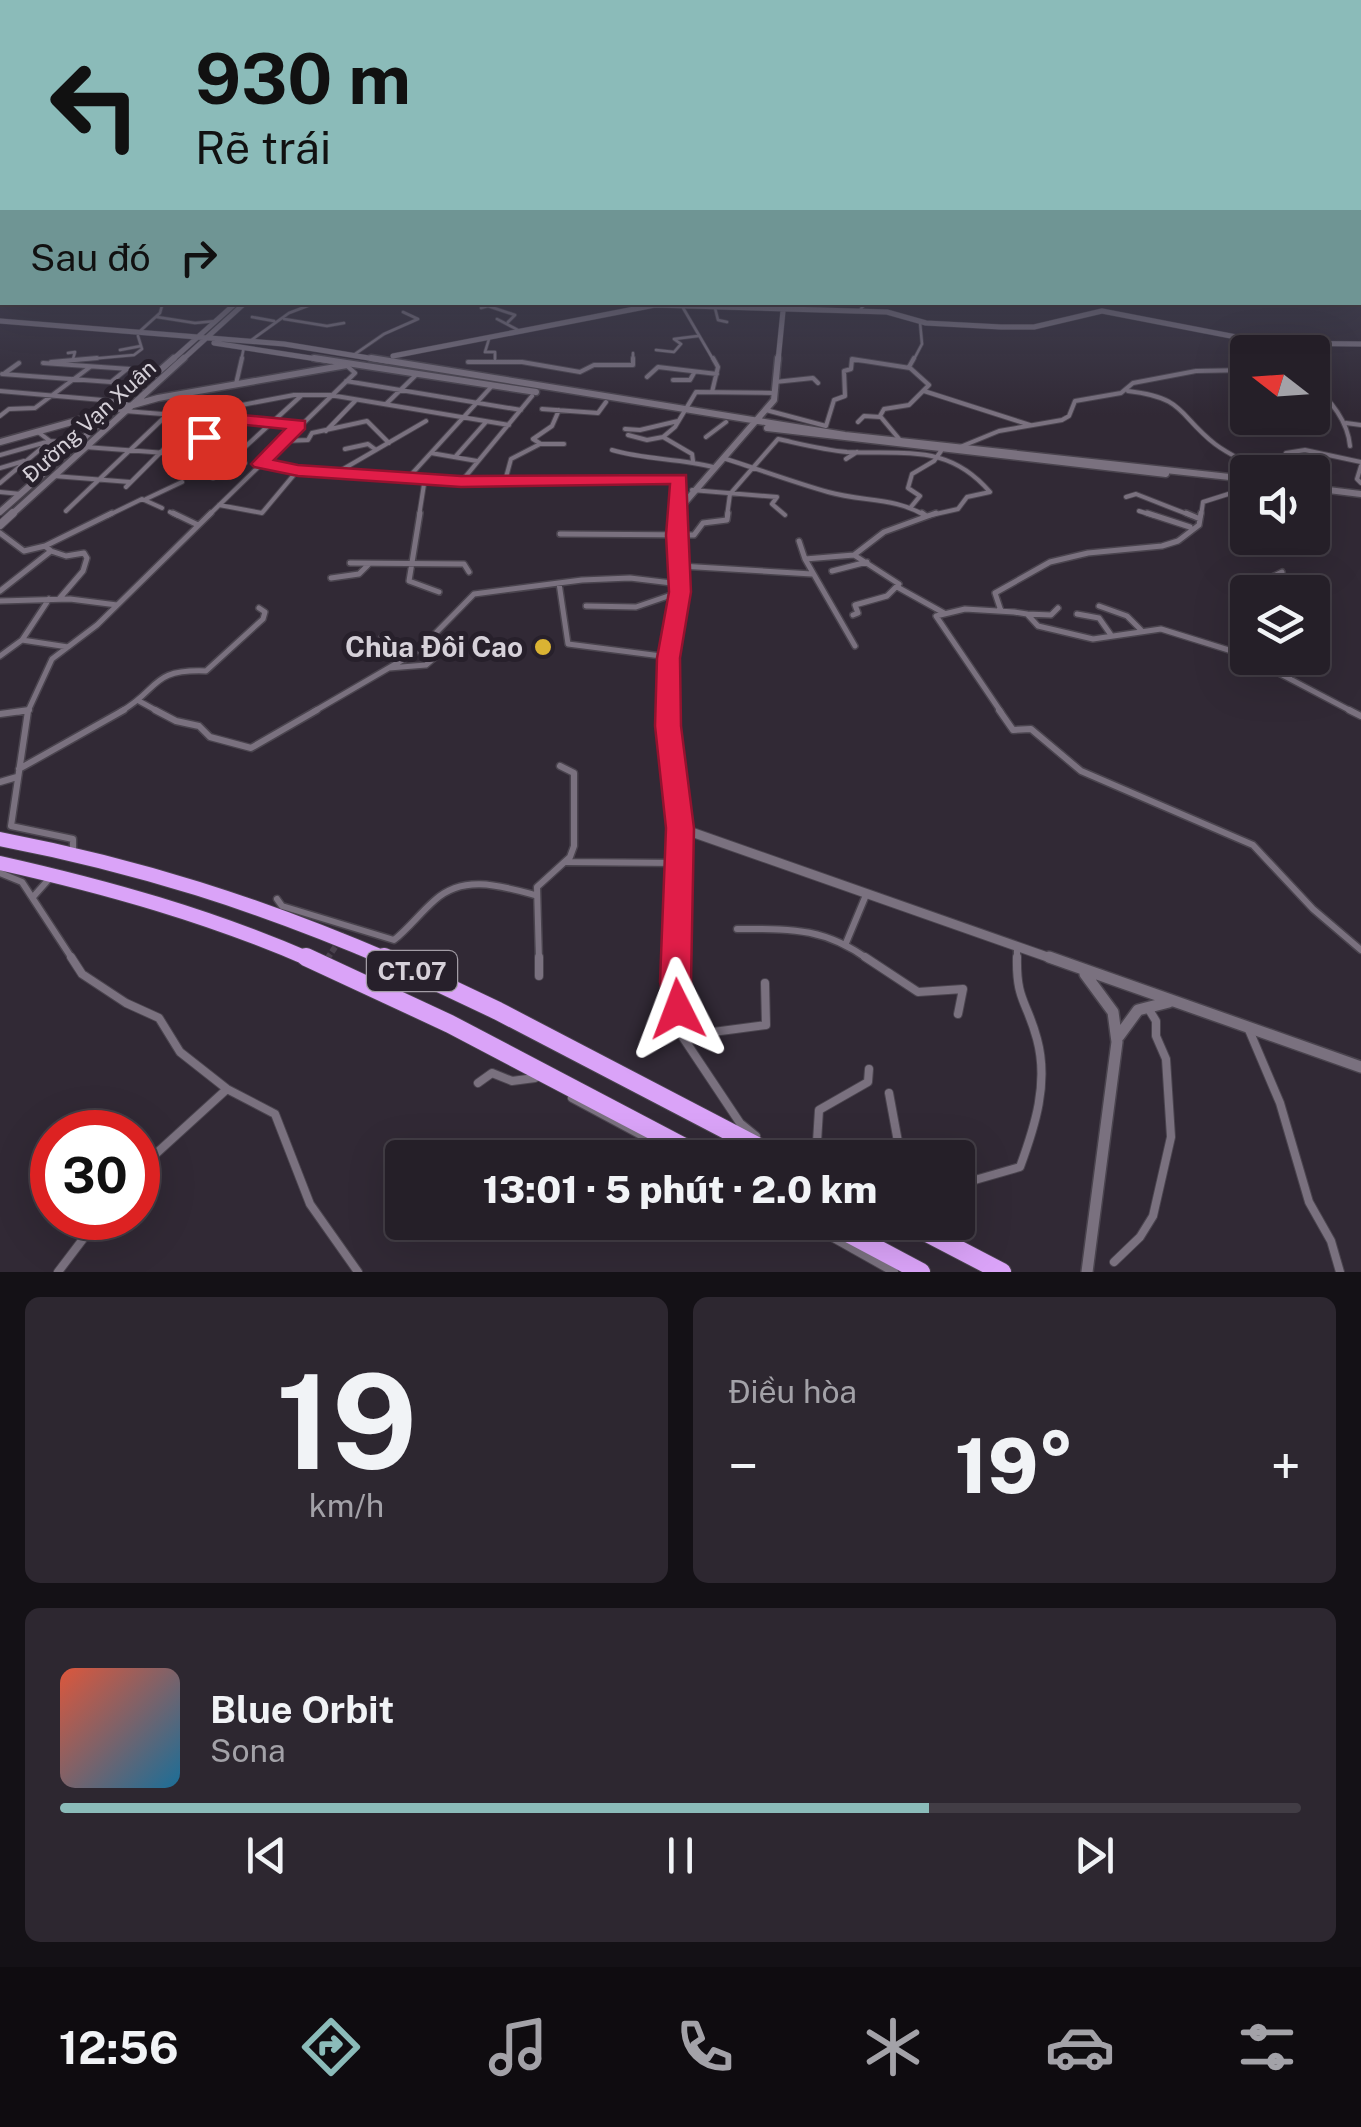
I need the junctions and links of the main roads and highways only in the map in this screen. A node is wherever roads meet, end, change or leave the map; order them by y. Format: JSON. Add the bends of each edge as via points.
{"nodes":[{"id":1,"x":0,"y":838,"type":"edge"},
{"id":2,"x":0,"y":864,"type":"edge"},
{"id":3,"x":670,"y":1140,"type":"edge"},
{"id":4,"x":744,"y":1140,"type":"edge"},
{"id":5,"x":861,"y":1240,"type":"edge"},
{"id":6,"x":941,"y":1240,"type":"edge"},
{"id":7,"x":921,"y":1272,"type":"edge"},
{"id":8,"x":1002,"y":1272,"type":"edge"}],
"edges":[{"from":1,"to":4,"type":"highway","number":"CT.07","via":[[176,878],[349,940]]},
{"from":2,"to":3,"type":"highway","number":"CT.07","via":[[159,901],[331,965]]},
{"from":5,"to":7,"type":"highway"},
{"from":6,"to":8,"type":"highway"}]}
